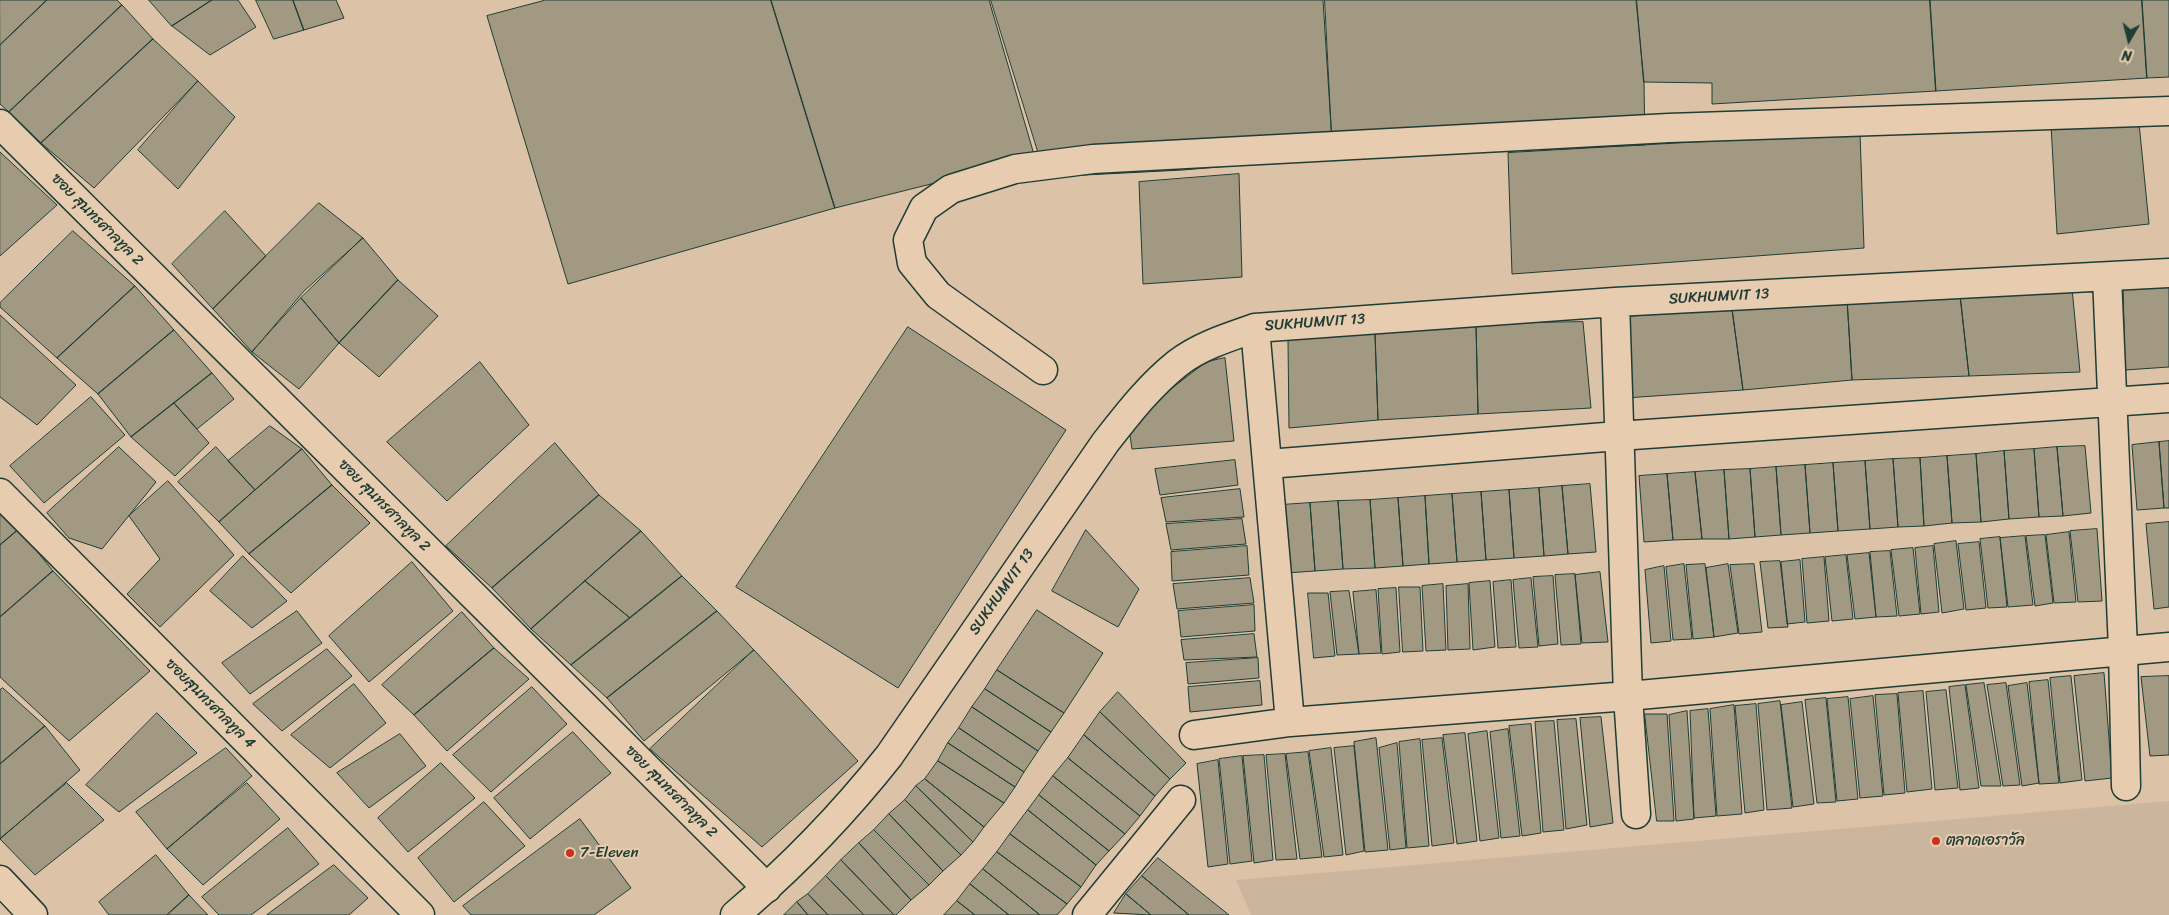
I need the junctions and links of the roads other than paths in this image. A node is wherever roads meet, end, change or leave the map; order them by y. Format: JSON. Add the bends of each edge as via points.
{"nodes":[{"id":1,"x":2169,"y":111,"type":"edge"},
{"id":2,"x":0,"y":124,"type":"edge"},
{"id":3,"x":2169,"y":273,"type":"edge"},
{"id":4,"x":2107,"y":278,"type":"junction"},
{"id":5,"x":1615,"y":302,"type":"junction"},
{"id":6,"x":1255,"y":328,"type":"junction"},
{"id":7,"x":1043,"y":370,"type":"dead end"},
{"id":8,"x":2169,"y":398,"type":"edge"},
{"id":9,"x":2114,"y":401,"type":"junction"},
{"id":10,"x":1618,"y":436,"type":"junction"},
{"id":11,"x":1268,"y":464,"type":"junction"},
{"id":12,"x":0,"y":493,"type":"edge"},
{"id":13,"x":2169,"y":646,"type":"edge"},
{"id":14,"x":2123,"y":650,"type":"junction"},
{"id":15,"x":1628,"y":696,"type":"junction"},
{"id":16,"x":1290,"y":722,"type":"junction"},
{"id":17,"x":1194,"y":735,"type":"dead end"},
{"id":18,"x":2126,"y":786,"type":"dead end"},
{"id":19,"x":1181,"y":800,"type":"dead end"},
{"id":20,"x":1636,"y":814,"type":"dead end"},
{"id":21,"x":0,"y":880,"type":"edge"},
{"id":22,"x":767,"y":888,"type":"junction"},
{"id":23,"x":33,"y":915,"type":"edge"},
{"id":24,"x":420,"y":915,"type":"edge"},
{"id":25,"x":735,"y":915,"type":"edge"},
{"id":26,"x":1086,"y":915,"type":"edge"}],
"edges":[{"from":1,"to":7,"type":"street","via":[[1669,128],[1093,159],[1015,169],[951,189],[924,208],[908,240],[912,263],[938,295]]},
{"from":2,"to":22,"type":"street","name":"ซอย สุนทรศาลทูล 2"},
{"from":3,"to":4,"type":"street","name":"SUKHUMVIT 13"},
{"from":4,"to":5,"type":"street","name":"SUKHUMVIT 13"},
{"from":4,"to":9,"type":"street"},
{"from":5,"to":6,"type":"street","name":"SUKHUMVIT 13"},
{"from":5,"to":10,"type":"street"},
{"from":6,"to":11,"type":"street"},
{"from":6,"to":22,"type":"street","name":"SUKHUMVIT 13","via":[[1213,343],[1179,362],[1143,395],[1105,443],[889,756],[858,796]]},
{"from":8,"to":9,"type":"street"},
{"from":9,"to":10,"type":"street"},
{"from":9,"to":14,"type":"street"},
{"from":10,"to":11,"type":"street"},
{"from":10,"to":15,"type":"street"},
{"from":11,"to":16,"type":"street"},
{"from":12,"to":24,"type":"street","name":"ซอยสุนทรศาลทูล 4"},
{"from":13,"to":14,"type":"street"},
{"from":14,"to":15,"type":"street"},
{"from":14,"to":18,"type":"street"},
{"from":15,"to":16,"type":"street"},
{"from":15,"to":20,"type":"street"},
{"from":16,"to":17,"type":"street"},
{"from":19,"to":26,"type":"street"},
{"from":21,"to":23,"type":"street"},
{"from":22,"to":25,"type":"street","name":"SUKHUMVIT 13"}]}
